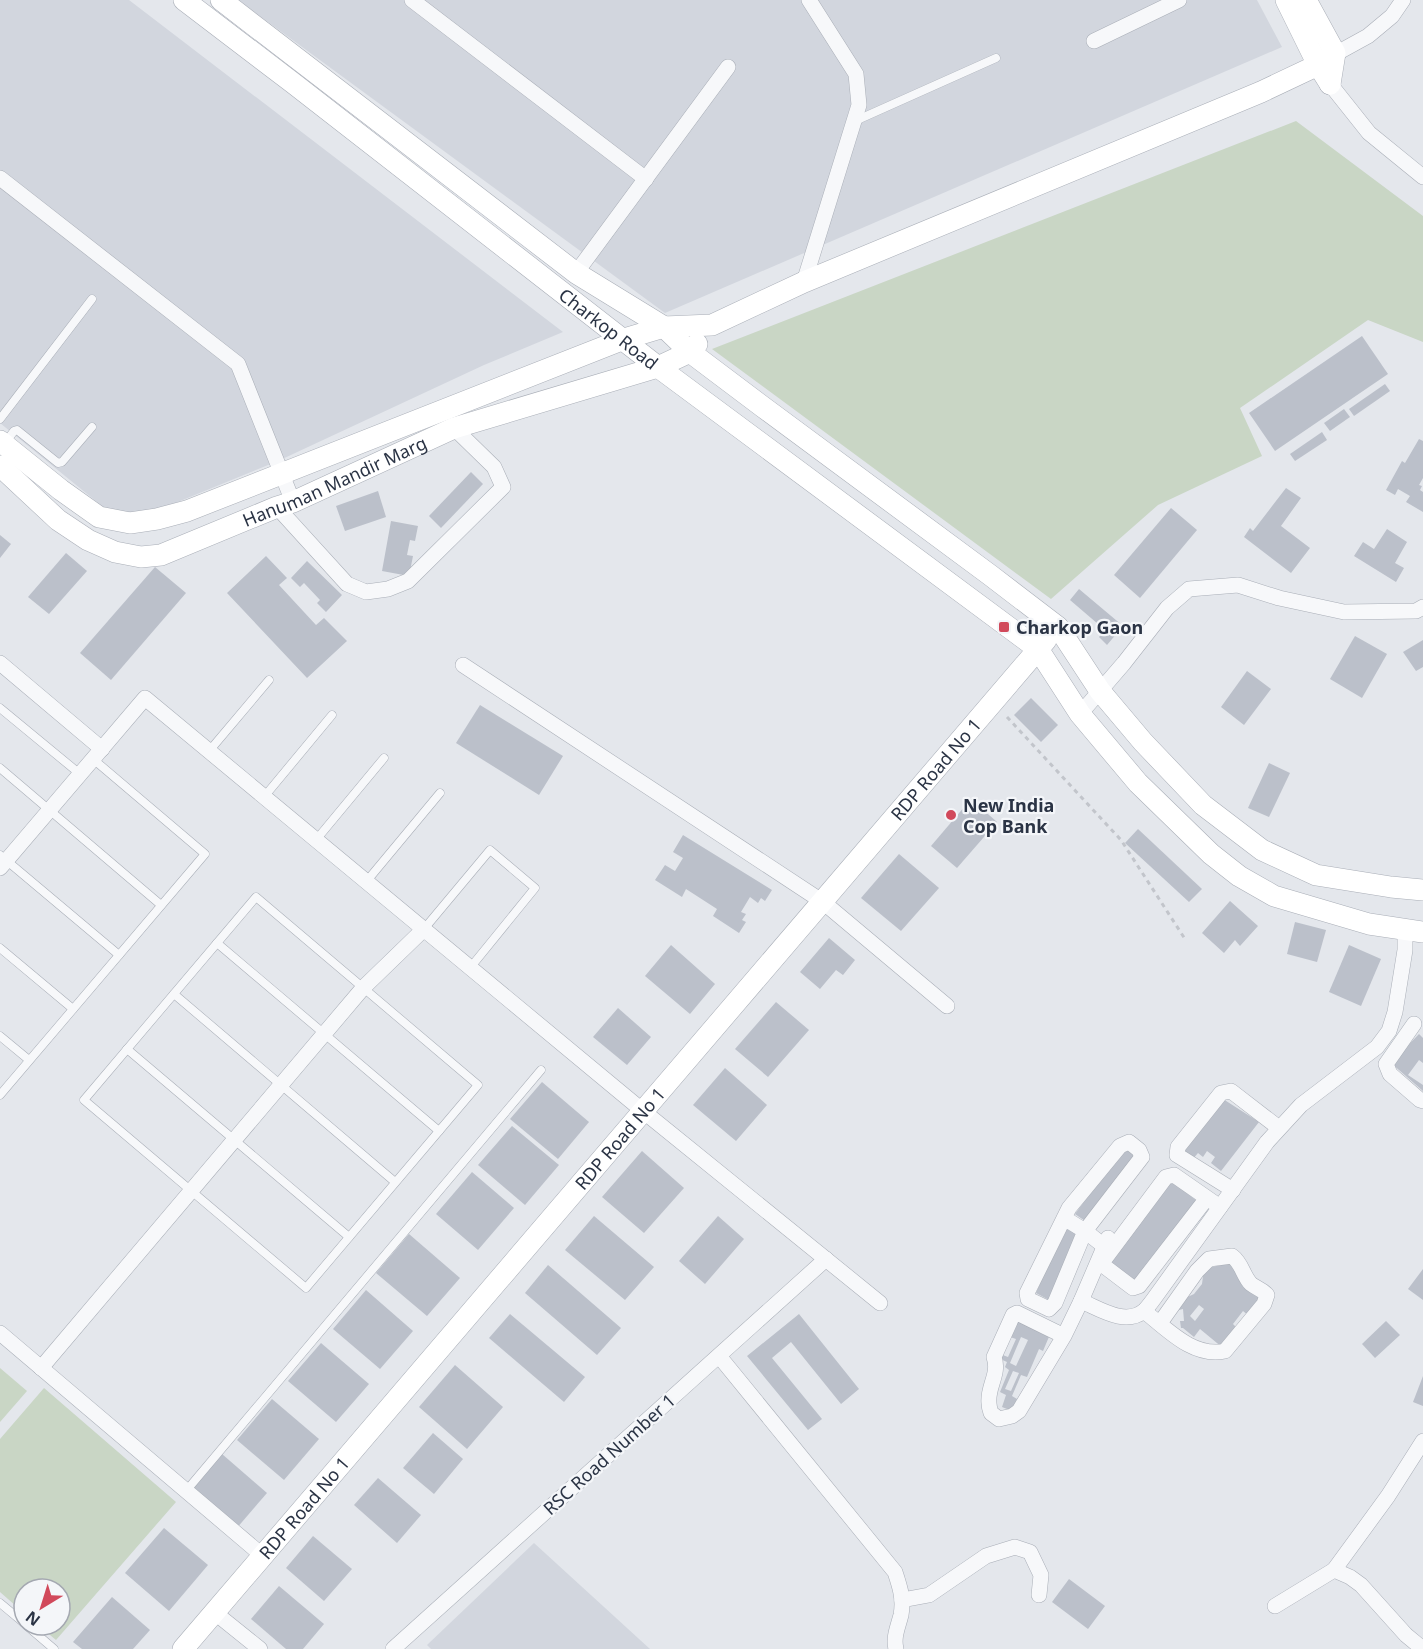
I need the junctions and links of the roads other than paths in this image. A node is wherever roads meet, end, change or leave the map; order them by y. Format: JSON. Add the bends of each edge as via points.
{"nodes":[{"id":1,"x":184,"y":0,"type":"edge"},
{"id":2,"x":221,"y":0,"type":"edge"},
{"id":3,"x":412,"y":0,"type":"edge"},
{"id":4,"x":809,"y":0,"type":"edge"},
{"id":5,"x":1179,"y":0,"type":"edge"},
{"id":6,"x":1286,"y":0,"type":"edge"},
{"id":7,"x":1306,"y":0,"type":"edge"},
{"id":8,"x":1403,"y":0,"type":"edge"},
{"id":9,"x":1094,"y":41,"type":"dead end"},
{"id":10,"x":996,"y":58,"type":"dead end"},
{"id":11,"x":1326,"y":59,"type":"junction"},
{"id":12,"x":728,"y":67,"type":"dead end"},
{"id":13,"x":1330,"y":84,"type":"joint"},
{"id":14,"x":853,"y":122,"type":"junction"},
{"id":15,"x":1423,"y":177,"type":"edge"},
{"id":16,"x":0,"y":178,"type":"edge"},
{"id":17,"x":646,"y":179,"type":"junction"},
{"id":18,"x":576,"y":273,"type":"junction"},
{"id":19,"x":804,"y":282,"type":"junction"},
{"id":20,"x":92,"y":299,"type":"dead end"},
{"id":21,"x":712,"y":325,"type":"junction"},
{"id":22,"x":664,"y":327,"type":"junction"},
{"id":23,"x":624,"y":339,"type":"junction"},
{"id":24,"x":690,"y":352,"type":"junction"},
{"id":25,"x":658,"y":367,"type":"junction"},
{"id":26,"x":0,"y":419,"type":"edge"},
{"id":27,"x":92,"y":427,"type":"dead end"},
{"id":28,"x":454,"y":428,"type":"junction"},
{"id":29,"x":2,"y":443,"type":"edge"},
{"id":30,"x":0,"y":466,"type":"edge"},
{"id":31,"x":282,"y":474,"type":"junction"},
{"id":32,"x":285,"y":504,"type":"junction"},
{"id":33,"x":1423,"y":607,"type":"edge"},
{"id":34,"x":1058,"y":627,"type":"junction"},
{"id":35,"x":1038,"y":650,"type":"junction"},
{"id":36,"x":0,"y":663,"type":"edge"},
{"id":37,"x":463,"y":665,"type":"dead end"},
{"id":38,"x":269,"y":680,"type":"dead end"},
{"id":39,"x":1100,"y":691,"type":"junction"},
{"id":40,"x":0,"y":708,"type":"edge"},
{"id":41,"x":1080,"y":714,"type":"junction"},
{"id":42,"x":332,"y":715,"type":"dead end"},
{"id":43,"x":210,"y":750,"type":"junction"},
{"id":44,"x":97,"y":754,"type":"junction"},
{"id":45,"x":384,"y":758,"type":"dead end"},
{"id":46,"x":0,"y":768,"type":"edge"},
{"id":47,"x":80,"y":774,"type":"junction"},
{"id":48,"x":441,"y":793,"type":"dead end"},
{"id":49,"x":264,"y":797,"type":"junction"},
{"id":50,"x":50,"y":810,"type":"junction"},
{"id":51,"x":316,"y":840,"type":"junction"},
{"id":52,"x":2,"y":861,"type":"edge"},
{"id":53,"x":366,"y":882,"type":"junction"},
{"id":54,"x":1423,"y":890,"type":"edge"},
{"id":55,"x":823,"y":902,"type":"junction"},
{"id":56,"x":161,"y":905,"type":"junction"},
{"id":57,"x":424,"y":930,"type":"junction"},
{"id":58,"x":1414,"y":931,"type":"edge"},
{"id":59,"x":217,"y":943,"type":"junction"},
{"id":60,"x":0,"y":948,"type":"edge"},
{"id":61,"x":118,"y":955,"type":"junction"},
{"id":62,"x":470,"y":968,"type":"junction"},
{"id":63,"x":363,"y":988,"type":"junction"},
{"id":64,"x":174,"y":994,"type":"junction"},
{"id":65,"x":947,"y":1006,"type":"dead end"},
{"id":66,"x":73,"y":1009,"type":"junction"},
{"id":67,"x":1395,"y":1012,"type":"junction"},
{"id":68,"x":1419,"y":1027,"type":"edge"},
{"id":69,"x":324,"y":1034,"type":"junction"},
{"id":70,"x":0,"y":1035,"type":"edge"},
{"id":71,"x":127,"y":1048,"type":"junction"},
{"id":72,"x":29,"y":1060,"type":"junction"},
{"id":73,"x":541,"y":1070,"type":"dead end"},
{"id":74,"x":281,"y":1085,"type":"junction"},
{"id":75,"x":0,"y":1095,"type":"edge"},
{"id":76,"x":1423,"y":1101,"type":"edge"},
{"id":77,"x":643,"y":1111,"type":"junction"},
{"id":78,"x":1279,"y":1128,"type":"junction"},
{"id":79,"x":439,"y":1131,"type":"junction"},
{"id":80,"x":235,"y":1140,"type":"junction"},
{"id":81,"x":395,"y":1182,"type":"junction"},
{"id":82,"x":191,"y":1190,"type":"junction"},
{"id":83,"x":1233,"y":1190,"type":"junction"},
{"id":84,"x":1207,"y":1198,"type":"junction"},
{"id":85,"x":1220,"y":1207,"type":"junction"},
{"id":86,"x":1064,"y":1218,"type":"junction"},
{"id":87,"x":1085,"y":1231,"type":"junction"},
{"id":88,"x":349,"y":1237,"type":"junction"},
{"id":89,"x":826,"y":1259,"type":"junction"},
{"id":90,"x":1081,"y":1301,"type":"junction"},
{"id":91,"x":880,"y":1303,"type":"dead end"},
{"id":92,"x":1144,"y":1311,"type":"junction"},
{"id":93,"x":1160,"y":1323,"type":"junction"},
{"id":94,"x":0,"y":1333,"type":"edge"},
{"id":95,"x":1065,"y":1336,"type":"junction"},
{"id":96,"x":719,"y":1356,"type":"junction"},
{"id":97,"x":41,"y":1368,"type":"junction"},
{"id":98,"x":1423,"y":1441,"type":"edge"},
{"id":99,"x":186,"y":1491,"type":"junction"},
{"id":100,"x":263,"y":1556,"type":"junction"},
{"id":101,"x":1334,"y":1570,"type":"junction"},
{"id":102,"x":1039,"y":1595,"type":"dead end"},
{"id":103,"x":902,"y":1600,"type":"junction"},
{"id":104,"x":0,"y":1603,"type":"edge"},
{"id":105,"x":1275,"y":1606,"type":"dead end"},
{"id":106,"x":214,"y":1612,"type":"junction"},
{"id":107,"x":12,"y":1613,"type":"edge"},
{"id":108,"x":39,"y":1637,"type":"edge"},
{"id":109,"x":51,"y":1648,"type":"edge"},
{"id":110,"x":183,"y":1649,"type":"edge"},
{"id":111,"x":260,"y":1649,"type":"edge"},
{"id":112,"x":393,"y":1649,"type":"edge"},
{"id":113,"x":896,"y":1649,"type":"edge"},
{"id":114,"x":1423,"y":1649,"type":"edge"}],
"edges":[{"from":1,"to":23,"type":"street","name":"Charkop Road"},
{"from":2,"to":18,"type":"street","name":"Charkop Road"},
{"from":3,"to":17,"type":"street"},
{"from":4,"to":14,"type":"street","via":[[856,74],[859,105]]},
{"from":5,"to":9,"type":"street"},
{"from":6,"to":11,"type":"street"},
{"from":7,"to":11,"type":"street"},
{"from":8,"to":11,"type":"street","via":[[1392,16],[1368,36]]},
{"from":10,"to":14,"type":"lane"},
{"from":11,"to":13,"type":"street"},
{"from":11,"to":19,"type":"street","via":[[1261,92]]},
{"from":12,"to":17,"type":"street"},
{"from":13,"to":15,"type":"street","via":[[1369,133]]},
{"from":14,"to":19,"type":"street"},
{"from":16,"to":31,"type":"street","via":[[238,364]]},
{"from":17,"to":18,"type":"street"},
{"from":18,"to":22,"type":"street","name":"Charkop Road"},
{"from":19,"to":21,"type":"street"},
{"from":20,"to":26,"type":"lane"},
{"from":21,"to":22,"type":"street"},
{"from":21,"to":24,"type":"street"},
{"from":22,"to":23,"type":"street"},
{"from":22,"to":24,"type":"street","name":"Charkop Road"},
{"from":23,"to":25,"type":"street","name":"Charkop Road"},
{"from":23,"to":31,"type":"street"},
{"from":24,"to":25,"type":"street","name":"Hanuman Mandir Marg"},
{"from":24,"to":34,"type":"street","name":"Charkop Road"},
{"from":25,"to":28,"type":"street","name":"Hanuman Mandir Marg"},
{"from":25,"to":35,"type":"street","name":"Charkop Road"},
{"from":27,"to":29,"type":"lane","via":[[58,463],[17,430]]},
{"from":28,"to":32,"type":"street","name":"Hanuman Mandir Marg"},
{"from":28,"to":32,"type":"street","via":[[494,467],[503,487],[408,581],[366,592],[347,584]]},
{"from":29,"to":31,"type":"street","via":[[99,517],[130,523],[186,512]]},
{"from":30,"to":32,"type":"street","name":"Hanuman Mandir Marg","via":[[58,520],[88,540],[115,552],[141,557],[161,555]]},
{"from":31,"to":32,"type":"street"},
{"from":33,"to":39,"type":"street","via":[[1416,611],[1344,612],[1238,585],[1189,589],[1167,608]]},
{"from":34,"to":35,"type":"street","name":"RDP Road No 1"},
{"from":34,"to":39,"type":"street","name":"Charkop Road"},
{"from":35,"to":41,"type":"street"},
{"from":35,"to":55,"type":"street","name":"RDP Road No 1"},
{"from":36,"to":44,"type":"street"},
{"from":37,"to":55,"type":"street"},
{"from":38,"to":43,"type":"lane"},
{"from":39,"to":41,"type":"street"},
{"from":39,"to":54,"type":"street","name":"Charkop Road","via":[[1203,805],[1262,850],[1316,875]]},
{"from":40,"to":47,"type":"lane"},
{"from":41,"to":58,"type":"street","via":[[1138,783],[1239,876],[1274,896],[1369,924]]},
{"from":42,"to":49,"type":"lane"},
{"from":43,"to":44,"type":"street","via":[[146,698]]},
{"from":43,"to":49,"type":"street"},
{"from":44,"to":47,"type":"street"},
{"from":44,"to":56,"type":"lane","via":[[205,854]]},
{"from":45,"to":51,"type":"lane"},
{"from":46,"to":50,"type":"lane"},
{"from":47,"to":50,"type":"street"},
{"from":48,"to":53,"type":"lane"},
{"from":49,"to":51,"type":"street"},
{"from":50,"to":52,"type":"street"},
{"from":50,"to":56,"type":"lane"},
{"from":51,"to":53,"type":"street"},
{"from":52,"to":61,"type":"lane"},
{"from":53,"to":57,"type":"street"},
{"from":55,"to":65,"type":"street"},
{"from":55,"to":77,"type":"street","name":"RDP Road No 1"},
{"from":56,"to":61,"type":"lane"},
{"from":57,"to":62,"type":"street"},
{"from":57,"to":62,"type":"lane","via":[[490,850],[535,888]]},
{"from":57,"to":63,"type":"street"},
{"from":58,"to":67,"type":"street","via":[[1405,950]]},
{"from":59,"to":63,"type":"lane","via":[[256,897]]},
{"from":59,"to":64,"type":"lane"},
{"from":59,"to":69,"type":"lane"},
{"from":60,"to":66,"type":"lane"},
{"from":61,"to":66,"type":"lane"},
{"from":62,"to":77,"type":"street"},
{"from":63,"to":69,"type":"street"},
{"from":63,"to":79,"type":"lane","via":[[478,1085]]},
{"from":64,"to":71,"type":"lane"},
{"from":64,"to":74,"type":"lane"},
{"from":66,"to":72,"type":"lane"},
{"from":67,"to":68,"type":"street"},
{"from":67,"to":78,"type":"street","via":[[1389,1031],[1377,1047],[1301,1105]]},
{"from":68,"to":76,"type":"street","via":[[1386,1064],[1390,1074]]},
{"from":69,"to":74,"type":"street"},
{"from":69,"to":79,"type":"lane"},
{"from":70,"to":72,"type":"lane"},
{"from":71,"to":80,"type":"lane"},
{"from":71,"to":82,"type":"lane","via":[[84,1100]]},
{"from":72,"to":75,"type":"lane"},
{"from":73,"to":99,"type":"lane"},
{"from":74,"to":80,"type":"street"},
{"from":74,"to":81,"type":"lane"},
{"from":77,"to":89,"type":"street"},
{"from":77,"to":100,"type":"street","name":"RDP Road No 1"},
{"from":78,"to":83,"type":"street"},
{"from":78,"to":83,"type":"street","via":[[1231,1091],[1221,1093],[1178,1147],[1177,1155]]},
{"from":79,"to":81,"type":"lane"},
{"from":80,"to":82,"type":"street"},
{"from":80,"to":88,"type":"lane"},
{"from":81,"to":88,"type":"lane"},
{"from":82,"to":88,"type":"lane","via":[[306,1288]]},
{"from":82,"to":97,"type":"street"},
{"from":83,"to":85,"type":"street"},
{"from":84,"to":84,"type":"street","via":[[1174,1175],[1166,1177],[1104,1260],[1104,1266],[1133,1288],[1139,1286]]},
{"from":84,"to":85,"type":"street"},
{"from":85,"to":92,"type":"street"},
{"from":86,"to":87,"type":"street"},
{"from":86,"to":87,"type":"street","via":[[1027,1293],[1028,1299],[1049,1309],[1055,1303]]},
{"from":86,"to":87,"type":"street","via":[[1120,1146],[1129,1142],[1142,1157]]},
{"from":87,"to":90,"type":"street","via":[[1106,1242]]},
{"from":89,"to":91,"type":"street"},
{"from":89,"to":96,"type":"street","name":"RSC Road Number 1"},
{"from":90,"to":92,"type":"street","via":[[1120,1317],[1133,1317]]},
{"from":90,"to":95,"type":"street"},
{"from":92,"to":93,"type":"street"},
{"from":93,"to":93,"type":"street","via":[[1197,1350],[1225,1351],[1267,1295],[1250,1283],[1232,1256],[1209,1259]]},
{"from":94,"to":97,"type":"street"},
{"from":95,"to":95,"type":"street","via":[[1019,1411],[999,1419],[991,1413],[988,1401],[996,1374],[994,1357],[1013,1316],[1017,1314]]},
{"from":96,"to":103,"type":"street","via":[[895,1572]]},
{"from":96,"to":112,"type":"street","name":"RSC Road Number 1"},
{"from":97,"to":99,"type":"street"},
{"from":98,"to":101,"type":"street"},
{"from":99,"to":100,"type":"street"},
{"from":100,"to":106,"type":"street","name":"RDP Road No 1"},
{"from":101,"to":105,"type":"street"},
{"from":101,"to":114,"type":"street","via":[[1361,1586]]},
{"from":102,"to":103,"type":"street","via":[[1041,1575],[1030,1552],[1015,1547],[986,1556],[929,1596]]},
{"from":103,"to":113,"type":"street"},
{"from":104,"to":107,"type":"lane"},
{"from":106,"to":110,"type":"street","name":"RDP Road No 1"},
{"from":106,"to":111,"type":"street"},
{"from":108,"to":109,"type":"lane"}]}
